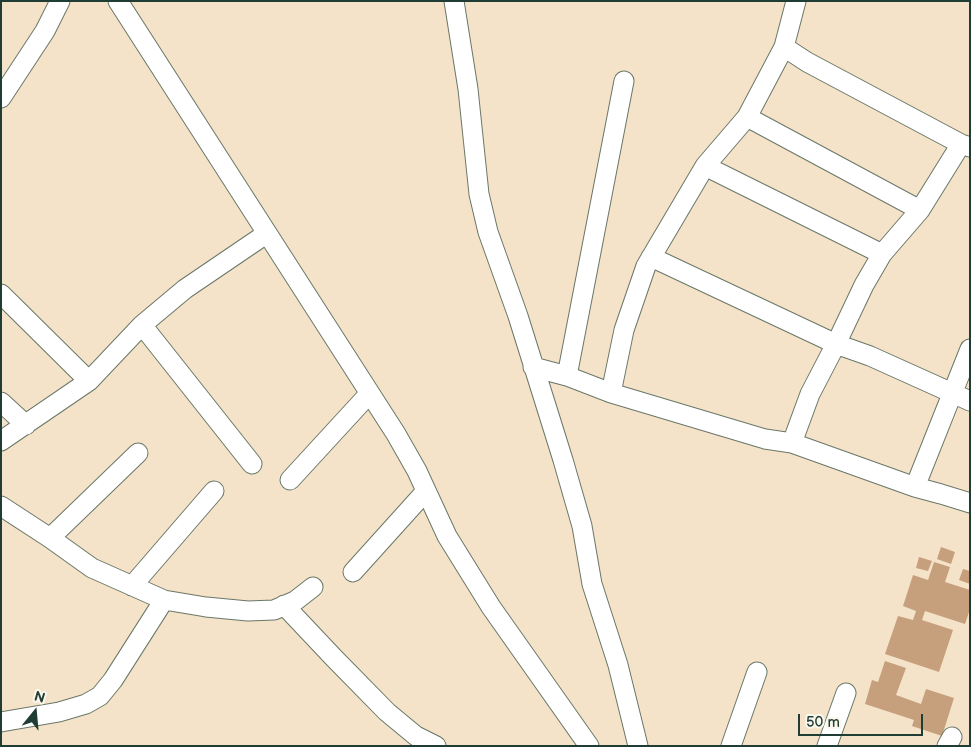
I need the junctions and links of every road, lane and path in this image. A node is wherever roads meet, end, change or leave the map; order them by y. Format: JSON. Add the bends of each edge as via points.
{"nodes":[{"id":1,"x":60,"y":1,"type":"edge"},
{"id":2,"x":118,"y":1,"type":"edge"},
{"id":3,"x":454,"y":1,"type":"edge"},
{"id":4,"x":796,"y":1,"type":"edge"},
{"id":5,"x":784,"y":47,"type":"junction"},
{"id":6,"x":624,"y":81,"type":"dead end"},
{"id":7,"x":1,"y":98,"type":"edge"},
{"id":8,"x":747,"y":117,"type":"junction"},
{"id":9,"x":965,"y":146,"type":"edge"},
{"id":10,"x":705,"y":166,"type":"junction"},
{"id":11,"x":920,"y":210,"type":"junction"},
{"id":12,"x":266,"y":234,"type":"junction"},
{"id":13,"x":882,"y":254,"type":"junction"},
{"id":14,"x":651,"y":257,"type":"junction"},
{"id":15,"x":1,"y":294,"type":"edge"},
{"id":16,"x":142,"y":325,"type":"junction"},
{"id":17,"x":836,"y":344,"type":"junction"},
{"id":18,"x":970,"y":349,"type":"edge"},
{"id":19,"x":534,"y":367,"type":"junction"},
{"id":20,"x":566,"y":376,"type":"junction"},
{"id":21,"x":89,"y":381,"type":"junction"},
{"id":22,"x":611,"y":393,"type":"junction"},
{"id":23,"x":952,"y":393,"type":"junction"},
{"id":24,"x":369,"y":394,"type":"junction"},
{"id":25,"x":970,"y":401,"type":"edge"},
{"id":26,"x":1,"y":402,"type":"edge"},
{"id":27,"x":26,"y":425,"type":"junction"},
{"id":28,"x":1,"y":442,"type":"edge"},
{"id":29,"x":792,"y":443,"type":"junction"},
{"id":30,"x":138,"y":454,"type":"dead end"},
{"id":31,"x":252,"y":464,"type":"dead end"},
{"id":32,"x":290,"y":480,"type":"dead end"},
{"id":33,"x":915,"y":487,"type":"junction"},
{"id":34,"x":214,"y":491,"type":"dead end"},
{"id":35,"x":426,"y":491,"type":"junction"},
{"id":36,"x":970,"y":503,"type":"edge"},
{"id":37,"x":1,"y":506,"type":"edge"},
{"id":38,"x":50,"y":538,"type":"junction"},
{"id":39,"x":353,"y":572,"type":"dead end"},
{"id":40,"x":132,"y":586,"type":"junction"},
{"id":41,"x":312,"y":587,"type":"dead end"},
{"id":42,"x":164,"y":600,"type":"junction"},
{"id":43,"x":284,"y":606,"type":"junction"},
{"id":44,"x":757,"y":672,"type":"dead end"},
{"id":45,"x":846,"y":693,"type":"dead end"},
{"id":46,"x":1,"y":722,"type":"edge"},
{"id":47,"x":436,"y":746,"type":"edge"},
{"id":48,"x":589,"y":746,"type":"edge"},
{"id":49,"x":638,"y":746,"type":"edge"},
{"id":50,"x":731,"y":746,"type":"edge"},
{"id":51,"x":827,"y":746,"type":"edge"}],
"edges":[{"from":1,"to":7,"type":"street","via":[[45,31]]},
{"from":2,"to":12,"type":"street"},
{"from":3,"to":19,"type":"street","via":[[468,89],[479,194],[488,232]]},
{"from":4,"to":5,"type":"street"},
{"from":5,"to":8,"type":"street"},
{"from":5,"to":9,"type":"street"},
{"from":6,"to":20,"type":"street"},
{"from":8,"to":10,"type":"street"},
{"from":8,"to":11,"type":"street"},
{"from":9,"to":11,"type":"street"},
{"from":10,"to":13,"type":"street"},
{"from":10,"to":14,"type":"street"},
{"from":11,"to":13,"type":"street"},
{"from":12,"to":16,"type":"street","via":[[185,289]]},
{"from":12,"to":24,"type":"street"},
{"from":13,"to":17,"type":"street"},
{"from":14,"to":17,"type":"street"},
{"from":14,"to":22,"type":"street","via":[[624,330]]},
{"from":15,"to":21,"type":"street"},
{"from":16,"to":21,"type":"street"},
{"from":16,"to":31,"type":"street"},
{"from":17,"to":23,"type":"street"},
{"from":17,"to":29,"type":"street","via":[[810,394]]},
{"from":18,"to":23,"type":"street"},
{"from":19,"to":20,"type":"street"},
{"from":19,"to":49,"type":"street","via":[[564,460],[582,526],[592,584],[618,665]]},
{"from":20,"to":22,"type":"street"},
{"from":21,"to":27,"type":"street"},
{"from":22,"to":29,"type":"street","via":[[765,439]]},
{"from":23,"to":25,"type":"street"},
{"from":23,"to":33,"type":"street"},
{"from":24,"to":32,"type":"street"},
{"from":24,"to":35,"type":"street","via":[[396,434]]},
{"from":26,"to":27,"type":"street"},
{"from":27,"to":28,"type":"street"},
{"from":29,"to":33,"type":"street"},
{"from":30,"to":38,"type":"street"},
{"from":33,"to":36,"type":"street"},
{"from":34,"to":40,"type":"street"},
{"from":35,"to":39,"type":"street"},
{"from":35,"to":48,"type":"street","via":[[447,536],[491,607]]},
{"from":37,"to":38,"type":"street"},
{"from":38,"to":40,"type":"street","via":[[92,568]]},
{"from":40,"to":42,"type":"street"},
{"from":41,"to":43,"type":"street"},
{"from":42,"to":43,"type":"street","via":[[248,611],[274,610]]},
{"from":42,"to":46,"type":"street","via":[[100,696],[59,712]]},
{"from":43,"to":47,"type":"street","via":[[387,712],[416,736]]},
{"from":44,"to":50,"type":"street"},
{"from":45,"to":51,"type":"street"}]}
